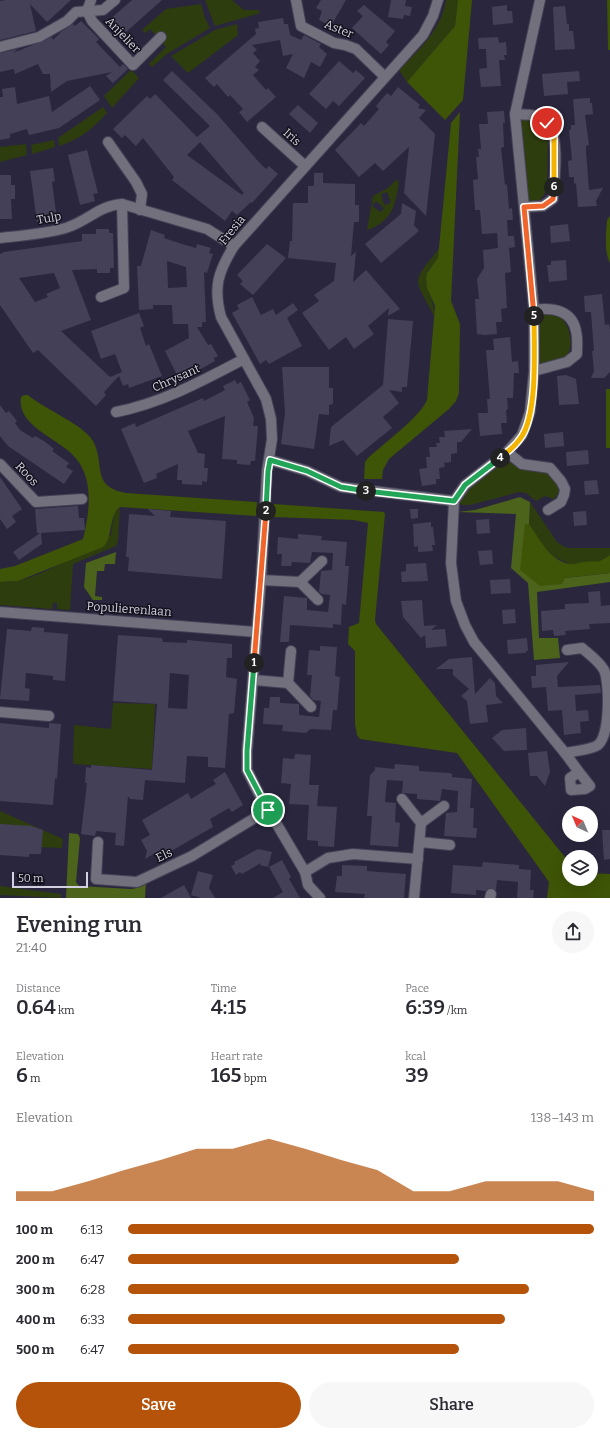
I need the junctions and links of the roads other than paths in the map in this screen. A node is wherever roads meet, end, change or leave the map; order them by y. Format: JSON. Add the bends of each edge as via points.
{"nodes":[{"id":1,"x":91,"y":0,"type":"edge"},
{"id":2,"x":115,"y":0,"type":"edge"},
{"id":3,"x":296,"y":0,"type":"edge"},
{"id":4,"x":438,"y":0,"type":"edge"},
{"id":5,"x":538,"y":2,"type":"edge"},
{"id":6,"x":87,"y":11,"type":"junction"},
{"id":7,"x":161,"y":37,"type":"dead end"},
{"id":8,"x":0,"y":47,"type":"edge"},
{"id":9,"x":385,"y":77,"type":"junction"},
{"id":10,"x":515,"y":114,"type":"junction"},
{"id":11,"x":262,"y":127,"type":"dead end"},
{"id":12,"x":108,"y":142,"type":"dead end"},
{"id":13,"x":305,"y":166,"type":"junction"},
{"id":14,"x":122,"y":204,"type":"junction"},
{"id":15,"x":524,"y":207,"type":"junction"},
{"id":16,"x":140,"y":210,"type":"junction"},
{"id":17,"x":0,"y":238,"type":"edge"},
{"id":18,"x":234,"y":246,"type":"junction"},
{"id":19,"x":100,"y":297,"type":"dead end"},
{"id":20,"x":534,"y":310,"type":"junction"},
{"id":21,"x":244,"y":359,"type":"junction"},
{"id":22,"x":534,"y":371,"type":"junction"},
{"id":23,"x":116,"y":412,"type":"dead end"},
{"id":24,"x":507,"y":452,"type":"junction"},
{"id":25,"x":270,"y":460,"type":"junction"},
{"id":26,"x":0,"y":464,"type":"edge"},
{"id":27,"x":82,"y":499,"type":"dead end"},
{"id":28,"x":454,"y":501,"type":"junction"},
{"id":29,"x":548,"y":510,"type":"dead end"},
{"id":30,"x":322,"y":561,"type":"dead end"},
{"id":31,"x":261,"y":580,"type":"junction"},
{"id":32,"x":300,"y":582,"type":"junction"},
{"id":33,"x":318,"y":600,"type":"dead end"},
{"id":34,"x":0,"y":612,"type":"edge"},
{"id":35,"x":257,"y":632,"type":"junction"},
{"id":36,"x":567,"y":650,"type":"dead end"},
{"id":37,"x":291,"y":651,"type":"dead end"},
{"id":38,"x":254,"y":680,"type":"junction"},
{"id":39,"x":288,"y":683,"type":"junction"},
{"id":40,"x":311,"y":707,"type":"dead end"},
{"id":41,"x":0,"y":712,"type":"edge"},
{"id":42,"x":49,"y":716,"type":"dead end"},
{"id":43,"x":565,"y":753,"type":"junction"},
{"id":44,"x":579,"y":772,"type":"dead end"},
{"id":45,"x":402,"y":799,"type":"dead end"},
{"id":46,"x":444,"y":806,"type":"dead end"},
{"id":47,"x":268,"y":810,"type":"junction"},
{"id":48,"x":421,"y":823,"type":"junction"},
{"id":49,"x":98,"y":842,"type":"dead end"},
{"id":50,"x":420,"y":842,"type":"junction"},
{"id":51,"x":450,"y":844,"type":"dead end"},
{"id":52,"x":418,"y":859,"type":"junction"},
{"id":53,"x":305,"y":872,"type":"junction"},
{"id":54,"x":320,"y":898,"type":"edge"},
{"id":55,"x":414,"y":898,"type":"edge"}],
"edges":[{"from":1,"to":6,"type":"street"},
{"from":2,"to":6,"type":"street","name":"Anjelier","via":[[103,10]]},
{"from":3,"to":9,"type":"street","name":"Aster","via":[[301,26],[334,43],[356,50]]},
{"from":4,"to":9,"type":"street","name":"Fresia","via":[[423,35]]},
{"from":5,"to":10,"type":"street"},
{"from":6,"to":7,"type":"street","name":"Anjelier","via":[[92,21],[133,65]]},
{"from":6,"to":8,"type":"street","via":[[76,12],[67,21],[39,37]]},
{"from":9,"to":13,"type":"street","name":"Fresia"},
{"from":10,"to":15,"type":"street"},
{"from":10,"to":15,"type":"street","via":[[540,117],[554,135],[553,199],[543,206]]},
{"from":11,"to":13,"type":"street","name":"Iris"},
{"from":12,"to":16,"type":"street","via":[[142,194]]},
{"from":13,"to":18,"type":"street","name":"Fresia"},
{"from":14,"to":16,"type":"street"},
{"from":14,"to":17,"type":"street","name":"Tulp","via":[[100,210],[70,227]]},
{"from":14,"to":19,"type":"street","via":[[124,288]]},
{"from":15,"to":20,"type":"street"},
{"from":16,"to":18,"type":"street","via":[[207,229]]},
{"from":18,"to":21,"type":"street","name":"Fresia","via":[[222,266],[217,283],[217,302],[221,317]]},
{"from":20,"to":22,"type":"street"},
{"from":20,"to":22,"type":"street","via":[[548,307],[562,311],[576,331],[577,354],[567,362]]},
{"from":21,"to":23,"type":"street","name":"Chrysant","via":[[184,391]]},
{"from":21,"to":25,"type":"street","name":"Fresia","via":[[266,399],[271,419]]},
{"from":22,"to":24,"type":"street","via":[[530,412],[522,435]]},
{"from":24,"to":28,"type":"street","via":[[465,485]]},
{"from":24,"to":29,"type":"street","via":[[522,464],[550,468],[561,481],[565,490],[561,502]]},
{"from":25,"to":28,"type":"street","via":[[307,471],[341,487]]},
{"from":25,"to":31,"type":"street","name":"Fresia"},
{"from":26,"to":27,"type":"street","name":"Roos","via":[[36,502]]},
{"from":28,"to":43,"type":"street","via":[[451,563],[456,601],[465,626],[474,642]]},
{"from":30,"to":32,"type":"street"},
{"from":31,"to":32,"type":"street"},
{"from":31,"to":35,"type":"street"},
{"from":32,"to":33,"type":"street"},
{"from":34,"to":35,"type":"street","name":"Populierenlaan"},
{"from":35,"to":38,"type":"street"},
{"from":36,"to":43,"type":"street","via":[[582,648],[603,668],[609,685],[609,700],[602,741],[597,746]]},
{"from":37,"to":39,"type":"street"},
{"from":38,"to":39,"type":"street"},
{"from":38,"to":47,"type":"street","via":[[247,770]]},
{"from":39,"to":40,"type":"street"},
{"from":41,"to":42,"type":"street"},
{"from":43,"to":44,"type":"street"},
{"from":45,"to":48,"type":"street"},
{"from":46,"to":48,"type":"street"},
{"from":47,"to":49,"type":"street","name":"Els","via":[[192,856],[137,882],[96,879]]},
{"from":47,"to":53,"type":"street"},
{"from":48,"to":50,"type":"street"},
{"from":50,"to":51,"type":"street"},
{"from":50,"to":52,"type":"street"},
{"from":52,"to":53,"type":"street","via":[[353,854],[328,858]]},
{"from":52,"to":55,"type":"street"},
{"from":53,"to":54,"type":"street","via":[[308,885]]}]}
